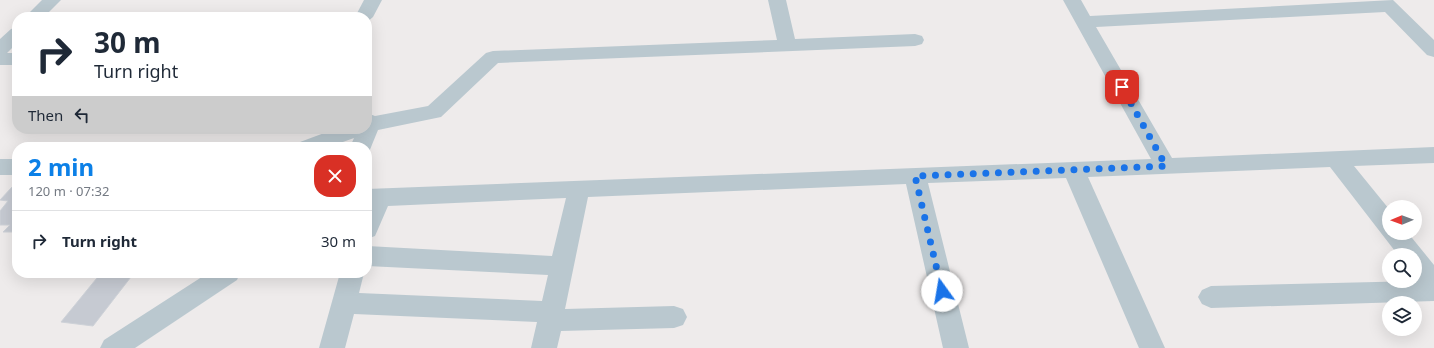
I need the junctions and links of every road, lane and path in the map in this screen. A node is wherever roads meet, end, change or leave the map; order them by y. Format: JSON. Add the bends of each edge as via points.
{"nodes":[{"id":1,"x":52,"y":0,"type":"edge"},
{"id":2,"x":373,"y":0,"type":"edge"},
{"id":3,"x":777,"y":0,"type":"edge"},
{"id":4,"x":1072,"y":0,"type":"edge"},
{"id":5,"x":1196,"y":0,"type":"edge"},
{"id":6,"x":1386,"y":3,"type":"edge"},
{"id":7,"x":39,"y":12,"type":"edge"},
{"id":8,"x":367,"y":12,"type":"edge"},
{"id":9,"x":1209,"y":16,"type":"junction"},
{"id":10,"x":1085,"y":22,"type":"junction"},
{"id":11,"x":12,"y":37,"type":"edge"},
{"id":12,"x":915,"y":40,"type":"dead end"},
{"id":13,"x":787,"y":45,"type":"junction"},
{"id":14,"x":0,"y":48,"type":"edge"},
{"id":15,"x":1434,"y":51,"type":"edge"},
{"id":16,"x":0,"y":59,"type":"edge"},
{"id":17,"x":12,"y":59,"type":"edge"},
{"id":18,"x":372,"y":123,"type":"edge"},
{"id":19,"x":340,"y":134,"type":"edge"},
{"id":20,"x":320,"y":142,"type":"edge"},
{"id":21,"x":1434,"y":155,"type":"edge"},
{"id":22,"x":1336,"y":159,"type":"junction"},
{"id":23,"x":1166,"y":166,"type":"junction"},
{"id":24,"x":0,"y":167,"type":"edge"},
{"id":25,"x":12,"y":167,"type":"edge"},
{"id":26,"x":1073,"y":169,"type":"junction"},
{"id":27,"x":915,"y":176,"type":"junction"},
{"id":28,"x":579,"y":189,"type":"junction"},
{"id":29,"x":373,"y":198,"type":"edge"},
{"id":30,"x":1382,"y":217,"type":"edge"},
{"id":31,"x":1400,"y":240,"type":"edge"},
{"id":32,"x":1406,"y":248,"type":"edge"},
{"id":33,"x":372,"y":256,"type":"edge"},
{"id":34,"x":562,"y":266,"type":"junction"},
{"id":35,"x":1422,"y":268,"type":"edge"},
{"id":36,"x":220,"y":278,"type":"edge"},
{"id":37,"x":351,"y":278,"type":"edge"},
{"id":38,"x":1434,"y":283,"type":"edge"},
{"id":39,"x":1434,"y":291,"type":"edge"},
{"id":40,"x":1211,"y":297,"type":"dead end"},
{"id":41,"x":344,"y":303,"type":"junction"},
{"id":42,"x":551,"y":316,"type":"junction"},
{"id":43,"x":674,"y":317,"type":"dead end"},
{"id":44,"x":113,"y":348,"type":"edge"},
{"id":45,"x":332,"y":348,"type":"edge"},
{"id":46,"x":544,"y":348,"type":"edge"},
{"id":47,"x":956,"y":348,"type":"edge"},
{"id":48,"x":1152,"y":348,"type":"edge"}],
"edges":[{"from":1,"to":7,"type":"street"},
{"from":2,"to":8,"type":"street"},
{"from":3,"to":13,"type":"street"},
{"from":4,"to":10,"type":"street"},
{"from":5,"to":9,"type":"street"},
{"from":6,"to":9,"type":"street"},
{"from":6,"to":15,"type":"street"},
{"from":9,"to":10,"type":"street"},
{"from":10,"to":23,"type":"street"},
{"from":11,"to":14,"type":"street"},
{"from":12,"to":13,"type":"street"},
{"from":13,"to":18,"type":"street","via":[[493,57],[434,112]]},
{"from":16,"to":17,"type":"street"},
{"from":19,"to":20,"type":"street"},
{"from":21,"to":22,"type":"street"},
{"from":22,"to":23,"type":"street"},
{"from":22,"to":30,"type":"street"},
{"from":23,"to":26,"type":"street"},
{"from":24,"to":25,"type":"street"},
{"from":26,"to":27,"type":"street"},
{"from":26,"to":48,"type":"street"},
{"from":27,"to":28,"type":"street"},
{"from":27,"to":47,"type":"street"},
{"from":28,"to":29,"type":"street"},
{"from":28,"to":34,"type":"street"},
{"from":31,"to":32,"type":"street"},
{"from":33,"to":34,"type":"street"},
{"from":34,"to":42,"type":"street"},
{"from":35,"to":38,"type":"street"},
{"from":36,"to":44,"type":"street"},
{"from":37,"to":41,"type":"street"},
{"from":39,"to":40,"type":"street"},
{"from":41,"to":42,"type":"street"},
{"from":41,"to":45,"type":"street"},
{"from":42,"to":43,"type":"street"},
{"from":42,"to":46,"type":"street"}]}
